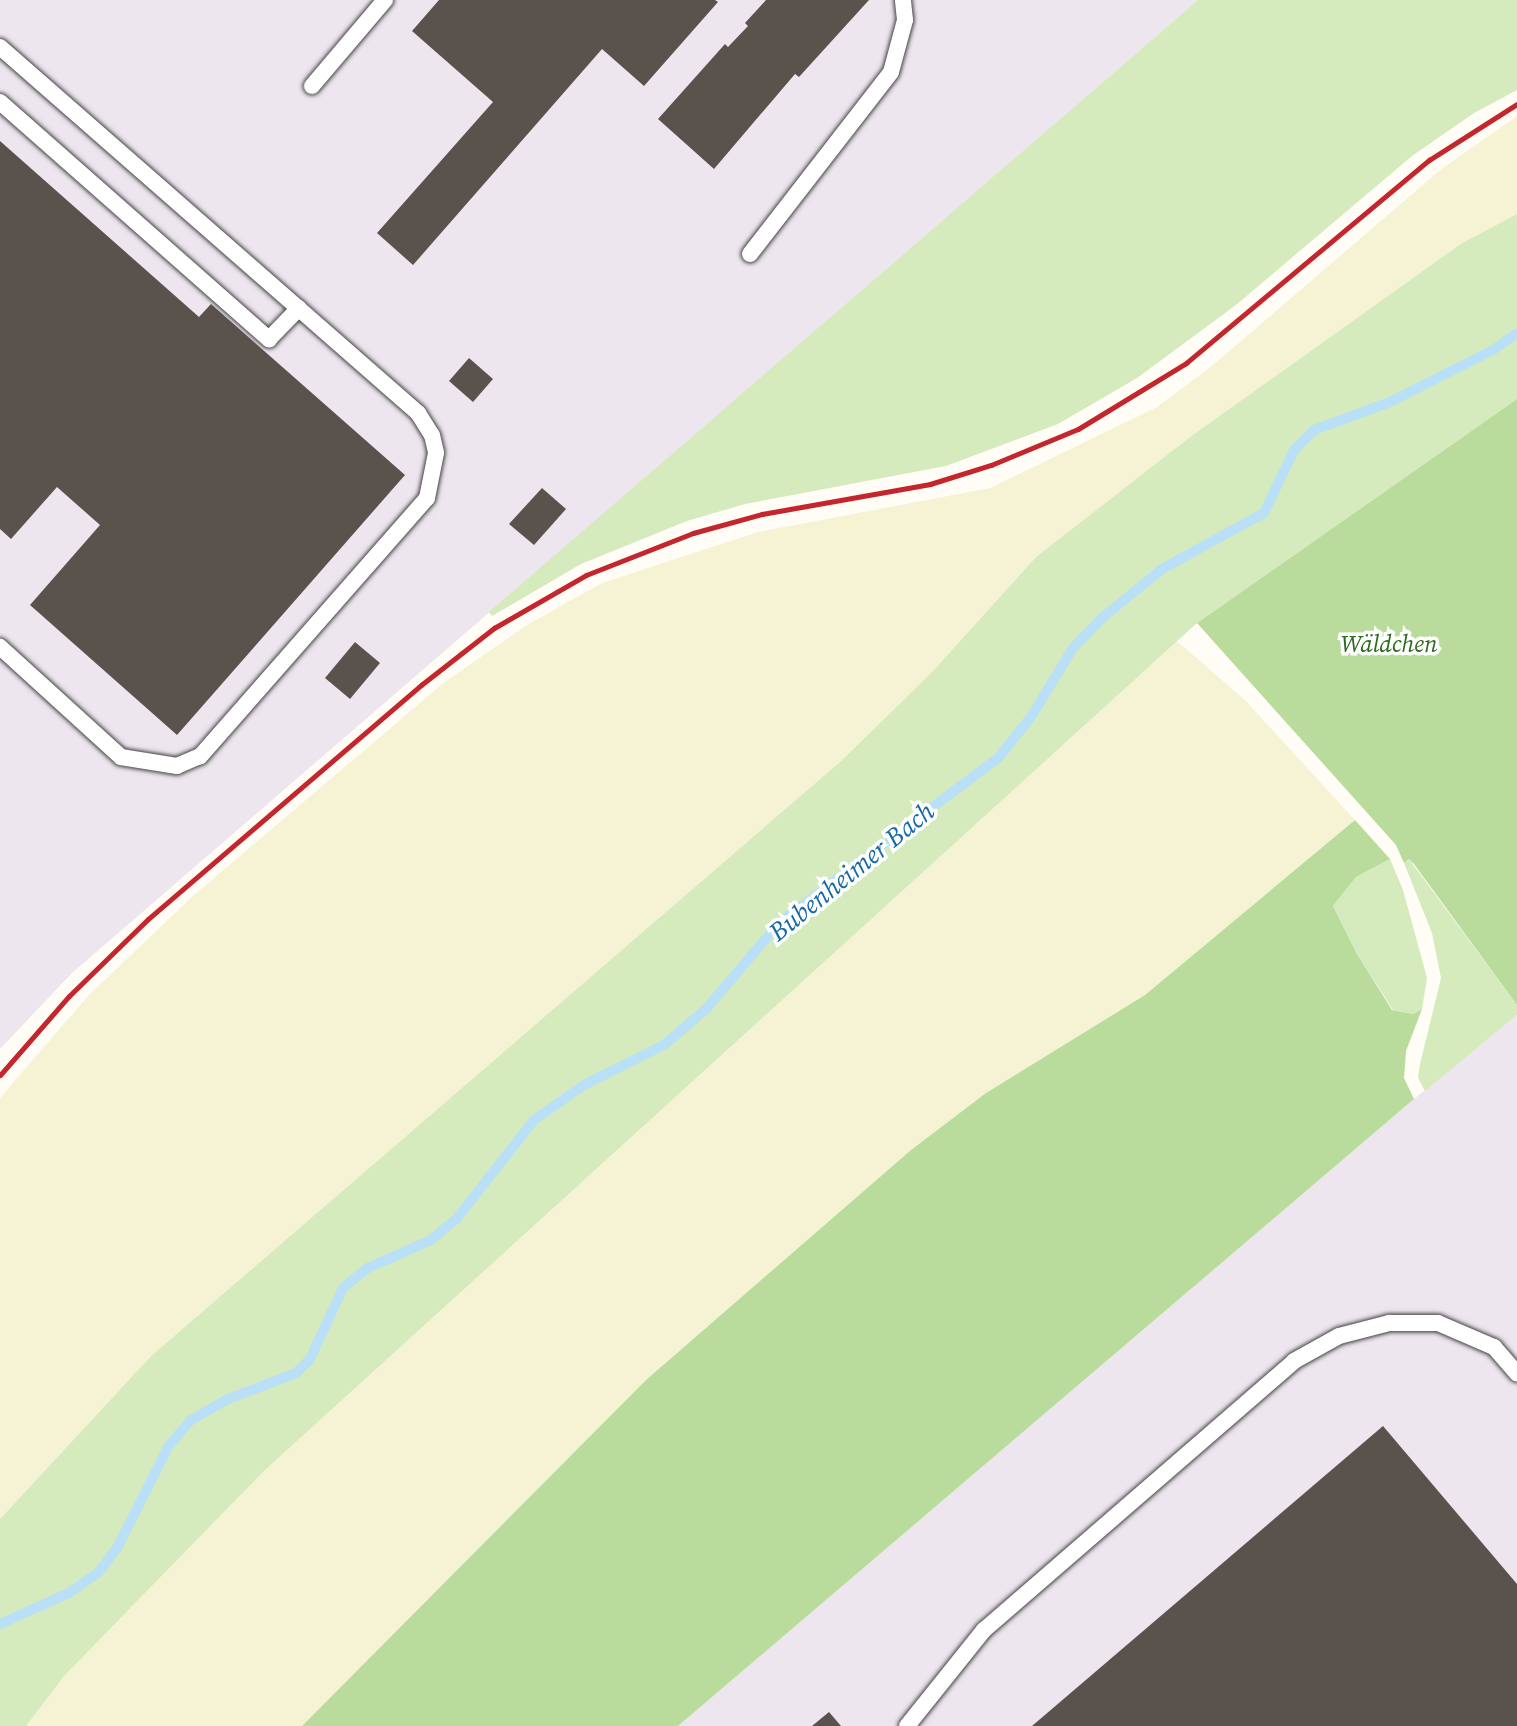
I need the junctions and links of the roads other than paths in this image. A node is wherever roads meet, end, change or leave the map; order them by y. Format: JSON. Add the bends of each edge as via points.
{"nodes":[{"id":1,"x":385,"y":0,"type":"edge"},
{"id":2,"x":903,"y":0,"type":"edge"},
{"id":3,"x":0,"y":47,"type":"edge"},
{"id":4,"x":312,"y":86,"type":"dead end"},
{"id":5,"x":0,"y":102,"type":"edge"},
{"id":6,"x":750,"y":254,"type":"dead end"},
{"id":7,"x":299,"y":308,"type":"junction"},
{"id":8,"x":0,"y":647,"type":"edge"},
{"id":9,"x":1517,"y":1373,"type":"edge"},
{"id":10,"x":906,"y":1726,"type":"edge"}],
"edges":[{"from":1,"to":4,"type":"lane"},
{"from":2,"to":6,"type":"lane","via":[[905,20],[891,72]]},
{"from":3,"to":7,"type":"lane"},
{"from":5,"to":7,"type":"lane","via":[[270,339]]},
{"from":7,"to":8,"type":"lane","via":[[418,413],[432,435],[436,472],[427,498],[200,756],[177,766],[121,757]]},
{"from":9,"to":10,"type":"lane","via":[[1494,1347],[1438,1323],[1389,1323],[1339,1336],[1294,1361],[984,1630]]}]}
